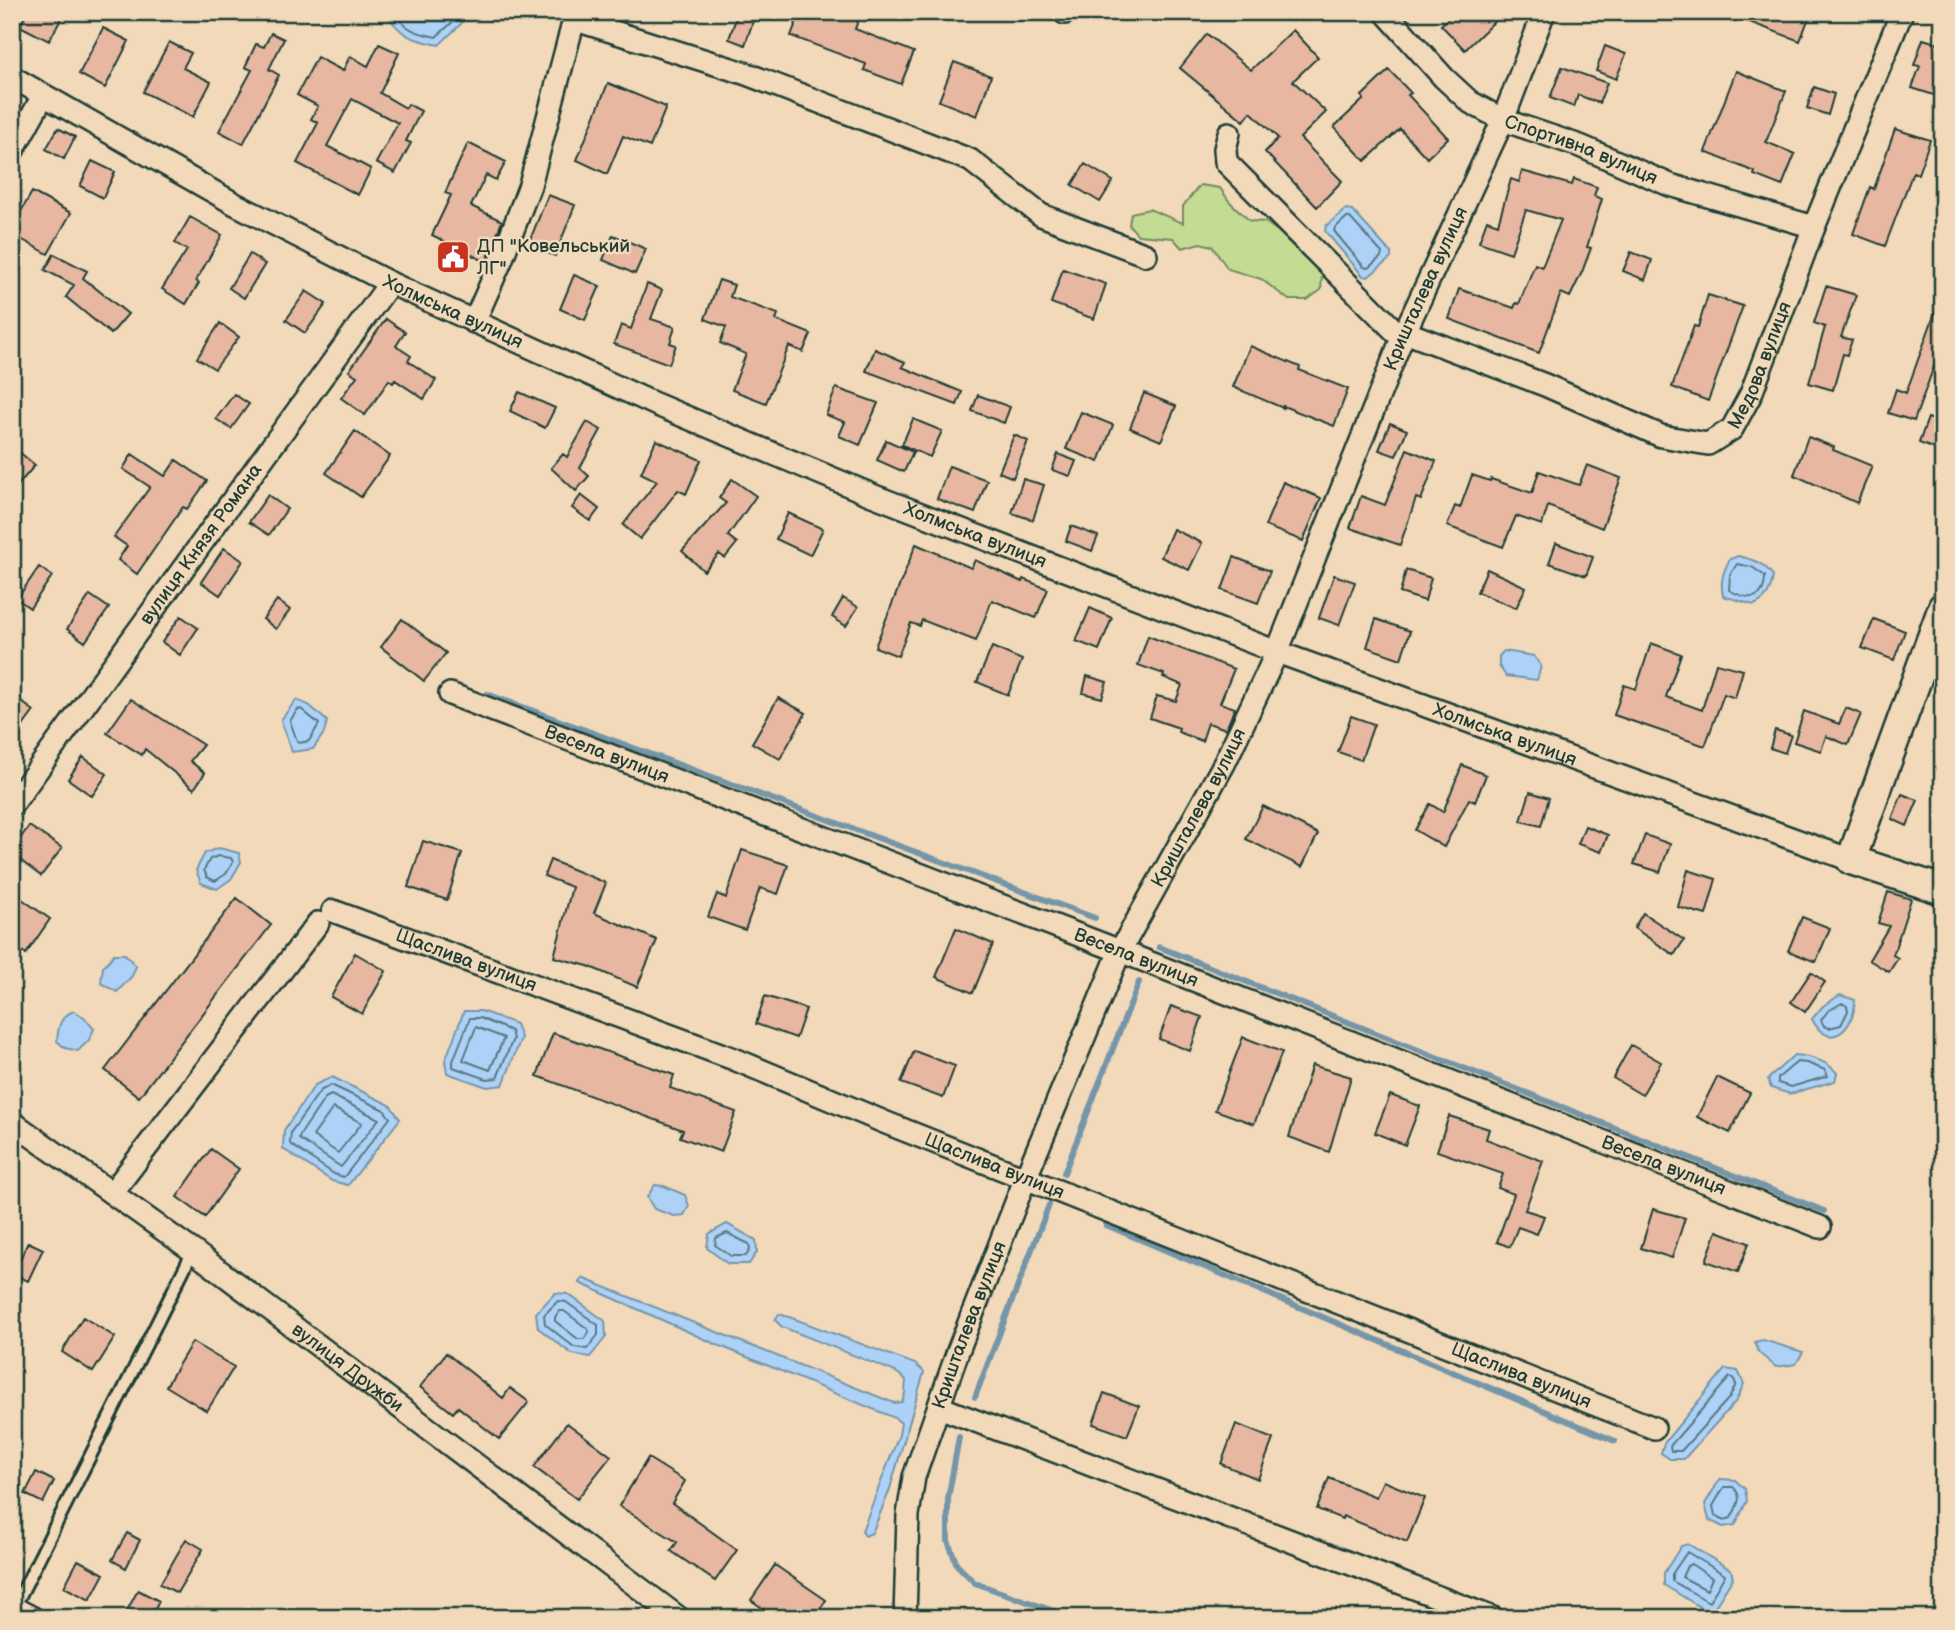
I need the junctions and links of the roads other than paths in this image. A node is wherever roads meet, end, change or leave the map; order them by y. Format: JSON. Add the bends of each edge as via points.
{"nodes":[{"id":1,"x":1385,"y":12,"type":"edge"},
{"id":2,"x":1544,"y":12,"type":"edge"},
{"id":3,"x":1902,"y":12,"type":"edge"},
{"id":4,"x":575,"y":16,"type":"edge"},
{"id":5,"x":12,"y":77,"type":"edge"},
{"id":6,"x":43,"y":96,"type":"junction"},
{"id":7,"x":1503,"y":120,"type":"junction"},
{"id":8,"x":1229,"y":133,"type":"dead end"},
{"id":9,"x":12,"y":152,"type":"edge"},
{"id":10,"x":1814,"y":227,"type":"junction"},
{"id":11,"x":1146,"y":255,"type":"dead end"},
{"id":12,"x":390,"y":283,"type":"junction"},
{"id":13,"x":474,"y":322,"type":"junction"},
{"id":14,"x":1404,"y":335,"type":"junction"},
{"id":15,"x":1943,"y":607,"type":"edge"},
{"id":16,"x":1277,"y":652,"type":"junction"},
{"id":17,"x":450,"y":694,"type":"dead end"},
{"id":18,"x":12,"y":805,"type":"edge"},
{"id":19,"x":1851,"y":860,"type":"junction"},
{"id":20,"x":1943,"y":890,"type":"edge"},
{"id":21,"x":1120,"y":951,"type":"junction"},
{"id":22,"x":12,"y":1122,"type":"edge"},
{"id":23,"x":1026,"y":1177,"type":"junction"},
{"id":24,"x":112,"y":1193,"type":"junction"},
{"id":25,"x":1821,"y":1227,"type":"dead end"},
{"id":26,"x":193,"y":1251,"type":"junction"},
{"id":27,"x":939,"y":1407,"type":"junction"},
{"id":28,"x":1654,"y":1428,"type":"dead end"},
{"id":29,"x":20,"y":1611,"type":"edge"},
{"id":30,"x":680,"y":1618,"type":"edge"},
{"id":31,"x":905,"y":1618,"type":"edge"},
{"id":32,"x":1493,"y":1618,"type":"edge"}],
"edges":[{"from":1,"to":7,"type":"street","name":"Спортивна вулиця","via":[[1470,102]]},
{"from":2,"to":7,"type":"street","name":"Кришталева вулиця"},
{"from":3,"to":10,"type":"street","name":"Медова вулиця"},
{"from":4,"to":11,"type":"street","via":[[744,73],[970,160],[1041,215]]},
{"from":4,"to":13,"type":"street","via":[[530,185]]},
{"from":5,"to":6,"type":"street","name":"Холмська вулиця"},
{"from":6,"to":9,"type":"street"},
{"from":6,"to":12,"type":"street","name":"Холмська вулиця","via":[[235,204]]},
{"from":7,"to":10,"type":"street","name":"Спортивна вулиця","via":[[1580,146],[1670,185]]},
{"from":7,"to":14,"type":"street","name":"Кришталева вулиця"},
{"from":8,"to":14,"type":"street","via":[[1226,162]]},
{"from":10,"to":14,"type":"street","name":"Медова вулиця","via":[[1751,394],[1732,429],[1709,444],[1661,436],[1545,384]]},
{"from":12,"to":13,"type":"street","name":"Холмська вулиця"},
{"from":12,"to":18,"type":"street","name":"вулиця Князя Романа"},
{"from":13,"to":16,"type":"street","name":"Холмська вулиця","via":[[872,495]]},
{"from":14,"to":16,"type":"street","name":"Кришталева вулиця"},
{"from":15,"to":19,"type":"street"},
{"from":16,"to":19,"type":"street","name":"Холмська вулиця"},
{"from":16,"to":21,"type":"street","name":"Кришталева вулиця","via":[[1224,764]]},
{"from":17,"to":21,"type":"street","name":"Весела вулиця"},
{"from":19,"to":20,"type":"street","name":"Холмська вулиця"},
{"from":21,"to":23,"type":"street","name":"Кришталева вулиця"},
{"from":21,"to":25,"type":"street","name":"Весела вулиця"},
{"from":22,"to":24,"type":"street","name":"вулиця Дружби"},
{"from":23,"to":24,"type":"street","name":"Щаслива вулиця","via":[[734,1059],[326,917]]},
{"from":23,"to":27,"type":"street","name":"Кришталева вулиця"},
{"from":23,"to":28,"type":"street","name":"Щаслива вулиця"},
{"from":24,"to":26,"type":"street","name":"вулиця Дружби"},
{"from":26,"to":29,"type":"lane"},
{"from":26,"to":30,"type":"street","name":"вулиця Дружби"},
{"from":27,"to":31,"type":"street","name":"Кришталева вулиця","via":[[914,1476],[908,1515]]},
{"from":27,"to":32,"type":"street"}]}
